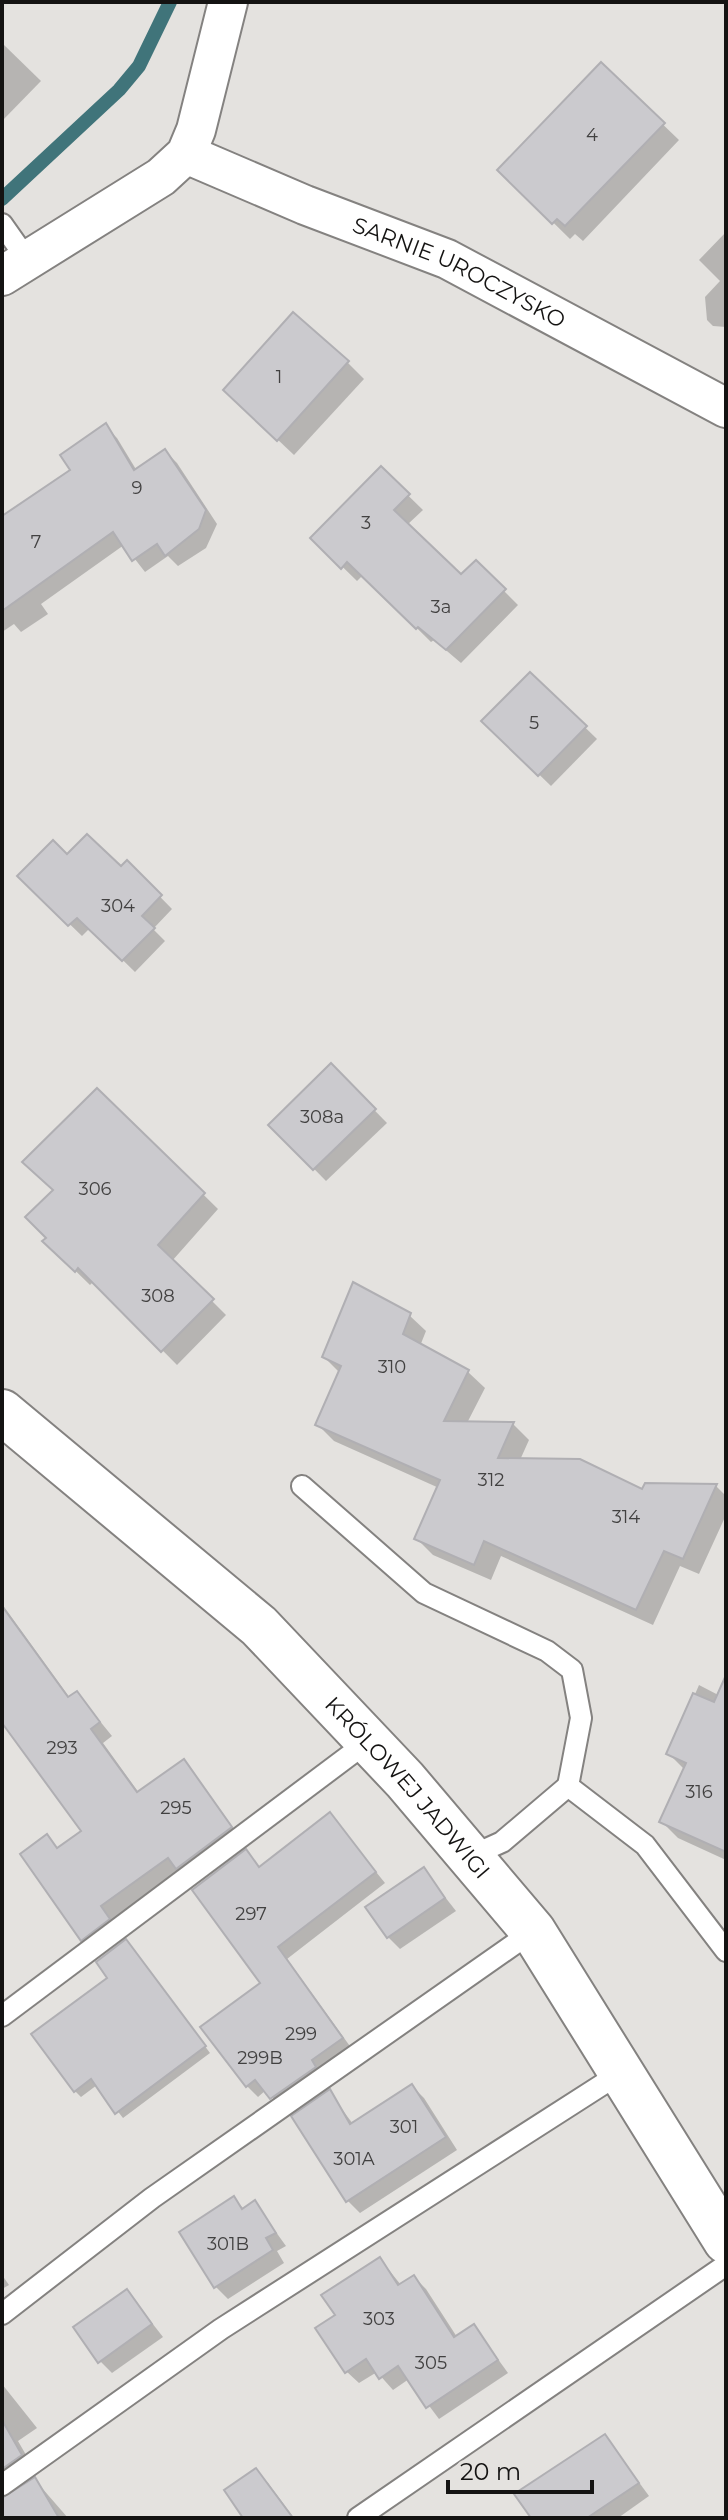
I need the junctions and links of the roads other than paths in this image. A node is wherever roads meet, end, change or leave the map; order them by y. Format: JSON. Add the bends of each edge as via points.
{"nodes":[{"id":1,"x":228,"y":2,"type":"edge"},
{"id":2,"x":186,"y":154,"type":"junction"},
{"id":3,"x":2,"y":224,"type":"edge"},
{"id":4,"x":14,"y":267,"type":"edge"},
{"id":5,"x":726,"y":408,"type":"edge"},
{"id":6,"x":2,"y":1412,"type":"edge"},
{"id":7,"x":302,"y":1486,"type":"dead end"},
{"id":8,"x":370,"y":1740,"type":"junction"},
{"id":9,"x":568,"y":1786,"type":"junction"},
{"id":10,"x":471,"y":1856,"type":"junction"},
{"id":11,"x":533,"y":1931,"type":"junction"},
{"id":12,"x":726,"y":1951,"type":"edge"},
{"id":13,"x":2,"y":2016,"type":"edge"},
{"id":14,"x":622,"y":2072,"type":"junction"},
{"id":15,"x":726,"y":2241,"type":"edge"},
{"id":16,"x":726,"y":2265,"type":"edge"},
{"id":17,"x":2,"y":2314,"type":"edge"},
{"id":18,"x":2,"y":2485,"type":"edge"},
{"id":19,"x":358,"y":2518,"type":"edge"}],
"edges":[{"from":1,"to":2,"type":"street"},
{"from":2,"to":4,"type":"street","via":[[161,177]]},
{"from":2,"to":5,"type":"street","name":"SARNIE UROCZYSKO","via":[[447,259]]},
{"from":3,"to":4,"type":"lane"},
{"from":6,"to":8,"type":"street","name":"KRÓLOWEJ JADWIGI","via":[[259,1626]]},
{"from":7,"to":9,"type":"lane","via":[[424,1593],[547,1651],[572,1670],[581,1718]]},
{"from":8,"to":10,"type":"street","name":"KRÓLOWEJ JADWIGI"},
{"from":8,"to":13,"type":"lane"},
{"from":9,"to":10,"type":"lane","via":[[502,1842]]},
{"from":9,"to":12,"type":"lane","via":[[645,1845]]},
{"from":10,"to":11,"type":"street","name":"KRÓLOWEJ JADWIGI"},
{"from":11,"to":14,"type":"street","name":"KRÓLOWEJ JADWIGI"},
{"from":11,"to":17,"type":"lane","via":[[152,2198]]},
{"from":14,"to":15,"type":"street","name":"KRÓLOWEJ JADWIGI"},
{"from":14,"to":18,"type":"lane","via":[[221,2329]]},
{"from":16,"to":19,"type":"lane"}]}
